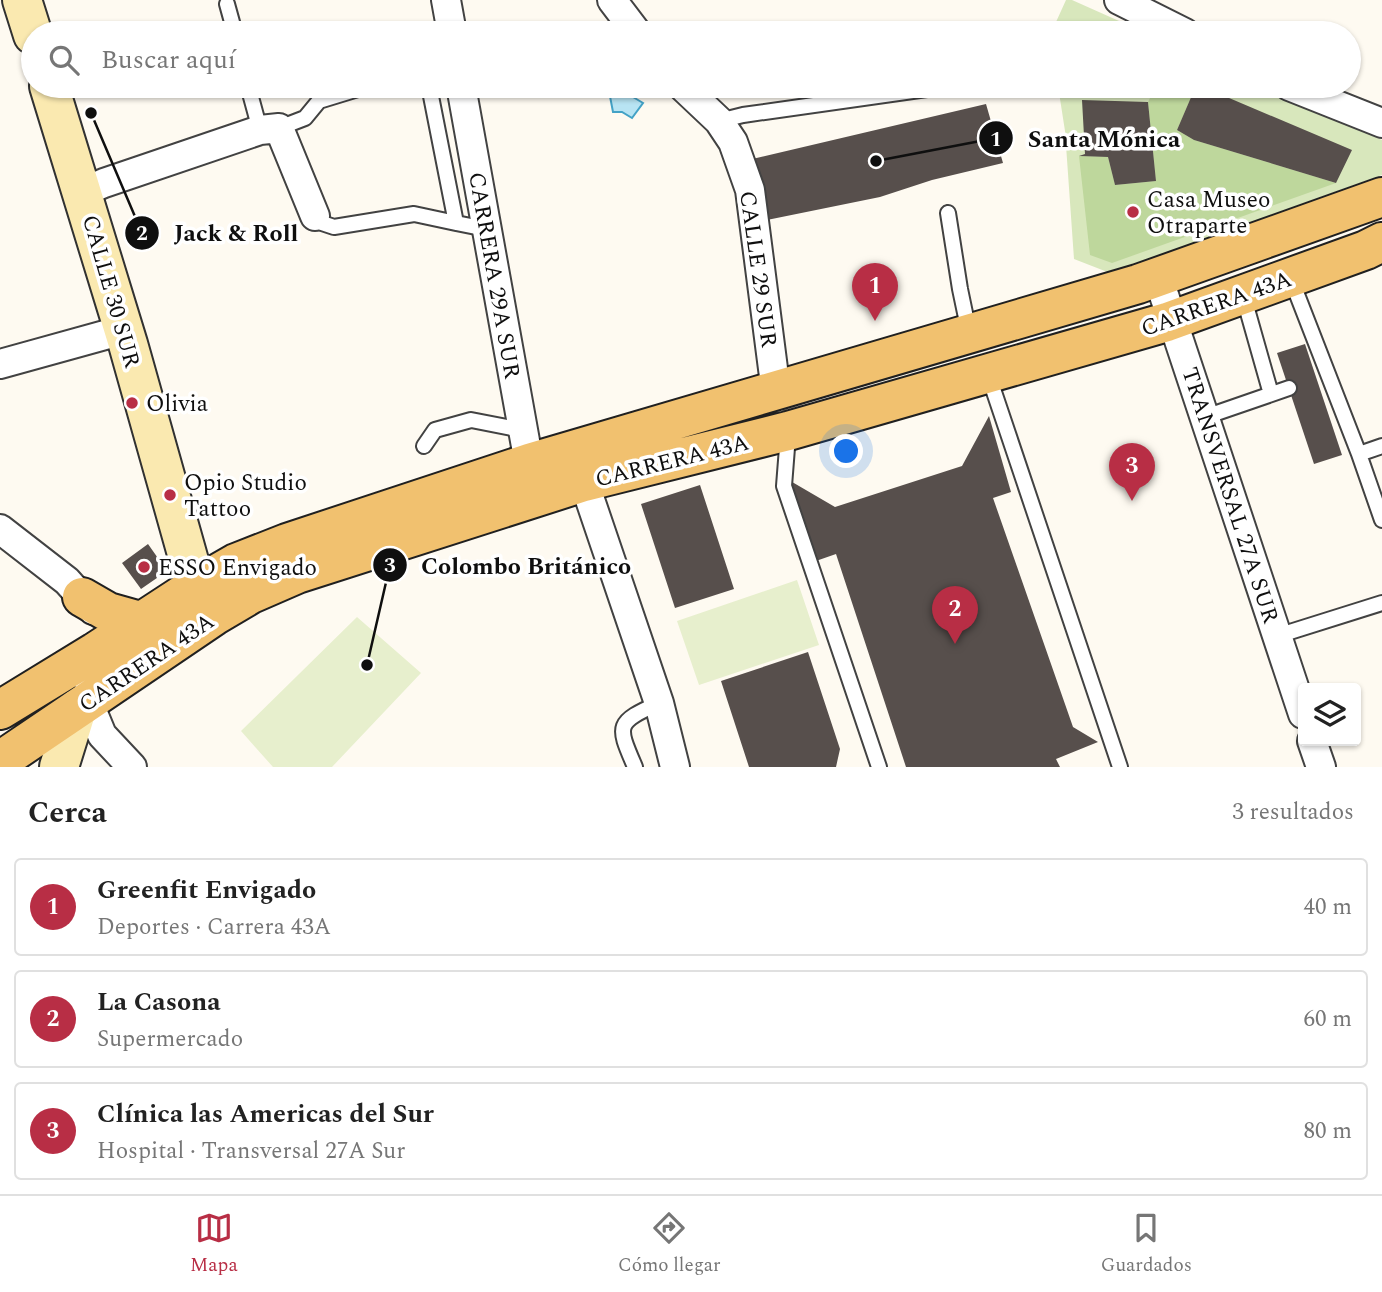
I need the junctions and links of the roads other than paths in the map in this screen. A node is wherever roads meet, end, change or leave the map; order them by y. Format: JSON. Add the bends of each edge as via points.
{"nodes":[{"id":1,"x":446,"y":0,"type":"edge"},
{"id":2,"x":612,"y":0,"type":"edge"},
{"id":3,"x":638,"y":0,"type":"edge"},
{"id":4,"x":1119,"y":0,"type":"edge"},
{"id":5,"x":228,"y":4,"type":"dead end"},
{"id":6,"x":232,"y":21,"type":"edge"},
{"id":7,"x":450,"y":21,"type":"edge"},
{"id":8,"x":628,"y":21,"type":"edge"},
{"id":9,"x":635,"y":21,"type":"edge"},
{"id":10,"x":1161,"y":21,"type":"edge"},
{"id":11,"x":54,"y":98,"type":"edge"},
{"id":12,"x":254,"y":98,"type":"edge"},
{"id":13,"x":329,"y":98,"type":"edge"},
{"id":14,"x":431,"y":98,"type":"edge"},
{"id":15,"x":463,"y":98,"type":"edge"},
{"id":16,"x":695,"y":98,"type":"edge"},
{"id":17,"x":863,"y":98,"type":"edge"},
{"id":18,"x":1319,"y":98,"type":"edge"},
{"id":19,"x":719,"y":121,"type":"junction"},
{"id":20,"x":1382,"y":123,"type":"edge"},
{"id":21,"x":270,"y":129,"type":"junction"},
{"id":22,"x":83,"y":192,"type":"junction"},
{"id":23,"x":1382,"y":197,"type":"edge"},
{"id":24,"x":948,"y":213,"type":"dead end"},
{"id":25,"x":315,"y":216,"type":"joint"},
{"id":26,"x":456,"y":223,"type":"junction"},
{"id":27,"x":486,"y":229,"type":"junction"},
{"id":28,"x":1382,"y":242,"type":"edge"},
{"id":29,"x":1158,"y":277,"type":"junction"},
{"id":30,"x":1290,"y":277,"type":"junction"},
{"id":31,"x":1243,"y":294,"type":"junction"},
{"id":32,"x":1172,"y":320,"type":"junction"},
{"id":33,"x":123,"y":330,"type":"junction"},
{"id":34,"x":970,"y":334,"type":"junction"},
{"id":35,"x":0,"y":364,"type":"edge"},
{"id":36,"x":988,"y":374,"type":"junction"},
{"id":37,"x":1289,"y":388,"type":"dead end"},
{"id":38,"x":776,"y":392,"type":"junction"},
{"id":39,"x":1271,"y":394,"type":"junction"},
{"id":40,"x":1205,"y":417,"type":"junction"},
{"id":41,"x":788,"y":431,"type":"junction"},
{"id":42,"x":424,"y":446,"type":"dead end"},
{"id":43,"x":1382,"y":446,"type":"edge"},
{"id":44,"x":526,"y":447,"type":"junction"},
{"id":45,"x":1359,"y":454,"type":"junction"},
{"id":46,"x":584,"y":482,"type":"junction"},
{"id":47,"x":1382,"y":520,"type":"edge"},
{"id":48,"x":0,"y":529,"type":"edge"},
{"id":49,"x":82,"y":597,"type":"junction"},
{"id":50,"x":205,"y":601,"type":"junction"},
{"id":51,"x":1382,"y":603,"type":"edge"},
{"id":52,"x":140,"y":621,"type":"junction"},
{"id":53,"x":1277,"y":636,"type":"junction"},
{"id":54,"x":95,"y":652,"type":"junction"},
{"id":55,"x":43,"y":684,"type":"junction"},
{"id":56,"x":1298,"y":699,"type":"edge"},
{"id":57,"x":659,"y":703,"type":"junction"},
{"id":58,"x":83,"y":705,"type":"junction"},
{"id":59,"x":0,"y":710,"type":"edge"},
{"id":60,"x":1314,"y":746,"type":"edge"},
{"id":61,"x":0,"y":761,"type":"edge"},
{"id":62,"x":59,"y":767,"type":"edge"},
{"id":63,"x":132,"y":767,"type":"edge"},
{"id":64,"x":635,"y":767,"type":"edge"},
{"id":65,"x":675,"y":767,"type":"edge"},
{"id":66,"x":879,"y":767,"type":"edge"},
{"id":67,"x":1120,"y":767,"type":"edge"},
{"id":68,"x":1321,"y":767,"type":"edge"}],
"edges":[{"from":1,"to":7,"type":"street"},
{"from":2,"to":8,"type":"street"},
{"from":3,"to":9,"type":"street"},
{"from":4,"to":10,"type":"street"},
{"from":5,"to":6,"type":"lane"},
{"from":11,"to":22,"type":"street","name":"CALLE 30 SUR"},
{"from":12,"to":21,"type":"lane"},
{"from":13,"to":21,"type":"lane","via":[[319,101],[305,118]]},
{"from":14,"to":26,"type":"lane"},
{"from":15,"to":27,"type":"street","name":"CARRERA 29A SUR"},
{"from":16,"to":19,"type":"street","name":"CALLE 29 SUR"},
{"from":17,"to":19,"type":"lane"},
{"from":18,"to":20,"type":"street"},
{"from":19,"to":38,"type":"street","name":"CALLE 29 SUR","via":[[733,142],[750,190]]},
{"from":21,"to":22,"type":"street"},
{"from":21,"to":25,"type":"street"},
{"from":22,"to":33,"type":"street","name":"CALLE 30 SUR"},
{"from":23,"to":29,"type":"main road","name":"CARRERA 43A"},
{"from":24,"to":34,"type":"lane"},
{"from":25,"to":26,"type":"lane","via":[[334,227],[414,214]]},
{"from":26,"to":27,"type":"lane"},
{"from":27,"to":44,"type":"street","name":"CARRERA 29A SUR"},
{"from":28,"to":30,"type":"main road","name":"CARRERA 43A"},
{"from":29,"to":32,"type":"street","name":"TRANSVERSAL 27A SUR"},
{"from":29,"to":34,"type":"main road","name":"CARRERA 43A"},
{"from":30,"to":31,"type":"main road","name":"CARRERA 43A"},
{"from":30,"to":45,"type":"lane","via":[[1322,377]]},
{"from":31,"to":32,"type":"main road","name":"CARRERA 43A"},
{"from":31,"to":39,"type":"lane"},
{"from":32,"to":36,"type":"main road","name":"CARRERA 43A"},
{"from":32,"to":40,"type":"street","name":"TRANSVERSAL 27A SUR"},
{"from":33,"to":35,"type":"street"},
{"from":33,"to":50,"type":"street","name":"CALLE 30 SUR"},
{"from":34,"to":38,"type":"main road","name":"CARRERA 43A"},
{"from":36,"to":41,"type":"main road","name":"CARRERA 43A"},
{"from":36,"to":67,"type":"lane"},
{"from":37,"to":39,"type":"lane"},
{"from":38,"to":44,"type":"main road","name":"CARRERA 43A"},
{"from":39,"to":40,"type":"lane"},
{"from":40,"to":53,"type":"street","name":"TRANSVERSAL 27A SUR"},
{"from":41,"to":46,"type":"main road","name":"CARRERA 43A"},
{"from":41,"to":66,"type":"lane","via":[[784,486]]},
{"from":42,"to":44,"type":"lane","via":[[435,430],[471,421]]},
{"from":43,"to":45,"type":"lane"},
{"from":44,"to":50,"type":"main road","name":"CARRERA 43A","via":[[236,563]]},
{"from":45,"to":47,"type":"lane"},
{"from":46,"to":50,"type":"main road","name":"CARRERA 43A","via":[[297,574],[251,594]]},
{"from":46,"to":57,"type":"street"},
{"from":48,"to":49,"type":"street"},
{"from":49,"to":52,"type":"main road","via":[[108,612]]},
{"from":49,"to":54,"type":"street","via":[[94,611],[100,632]]},
{"from":50,"to":52,"type":"main road","name":"CARRERA 43A"},
{"from":50,"to":58,"type":"main road","name":"CARRERA 43A"},
{"from":51,"to":53,"type":"lane"},
{"from":52,"to":54,"type":"main road","name":"CARRERA 43A"},
{"from":53,"to":56,"type":"street","name":"TRANSVERSAL 27A SUR"},
{"from":54,"to":55,"type":"main road","name":"CARRERA 43A"},
{"from":54,"to":58,"type":"street"},
{"from":55,"to":58,"type":"street"},
{"from":55,"to":59,"type":"main road","name":"CARRERA 43A"},
{"from":57,"to":64,"type":"lane","via":[[625,723],[621,734]]},
{"from":57,"to":65,"type":"street"},
{"from":58,"to":61,"type":"main road","name":"CARRERA 43A"},
{"from":58,"to":62,"type":"street"},
{"from":58,"to":63,"type":"street","via":[[102,735]]},
{"from":60,"to":68,"type":"street"}]}
